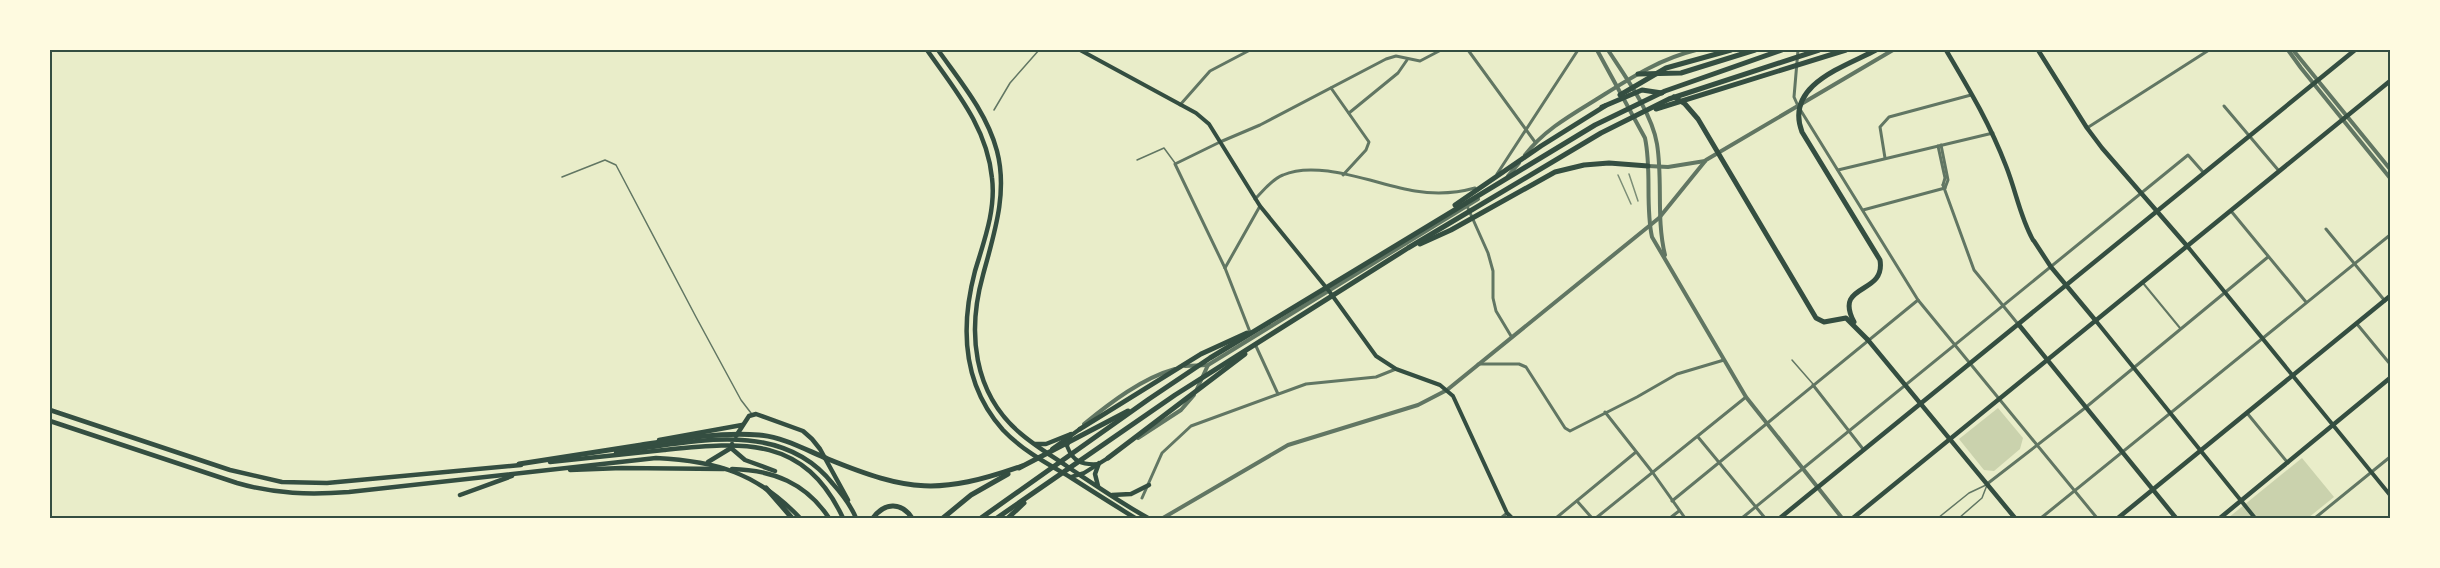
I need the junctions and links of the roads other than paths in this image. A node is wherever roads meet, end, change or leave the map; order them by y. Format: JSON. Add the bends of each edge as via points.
{"nodes":[{"id":1,"x":927,"y":50,"type":"edge"},
{"id":2,"x":938,"y":50,"type":"edge"},
{"id":3,"x":1039,"y":50,"type":"edge"},
{"id":4,"x":1080,"y":50,"type":"edge"},
{"id":5,"x":1250,"y":50,"type":"edge"},
{"id":6,"x":1441,"y":50,"type":"edge"},
{"id":7,"x":1468,"y":50,"type":"edge"},
{"id":8,"x":1578,"y":50,"type":"edge"},
{"id":9,"x":1597,"y":50,"type":"edge"},
{"id":10,"x":1608,"y":50,"type":"edge"},
{"id":11,"x":1696,"y":50,"type":"edge"},
{"id":12,"x":1731,"y":50,"type":"edge"},
{"id":13,"x":1755,"y":50,"type":"edge"},
{"id":14,"x":1782,"y":50,"type":"edge"},
{"id":15,"x":1798,"y":50,"type":"edge"},
{"id":16,"x":1819,"y":50,"type":"edge"},
{"id":17,"x":1846,"y":50,"type":"edge"},
{"id":18,"x":1876,"y":50,"type":"edge"},
{"id":19,"x":1893,"y":50,"type":"edge"},
{"id":20,"x":1944,"y":50,"type":"edge"},
{"id":21,"x":2038,"y":50,"type":"edge"},
{"id":22,"x":2209,"y":50,"type":"edge"},
{"id":23,"x":2288,"y":50,"type":"edge"},
{"id":24,"x":2293,"y":50,"type":"edge"},
{"id":25,"x":2355,"y":50,"type":"edge"},
{"id":26,"x":1407,"y":60,"type":"junction"},
{"id":27,"x":1638,"y":74,"type":"junction"},
{"id":28,"x":1628,"y":80,"type":"junction"},
{"id":29,"x":2391,"y":81,"type":"edge"},
{"id":30,"x":2315,"y":82,"type":"junction"},
{"id":31,"x":1617,"y":87,"type":"junction"},
{"id":32,"x":1331,"y":88,"type":"junction"},
{"id":33,"x":1973,"y":95,"type":"junction"},
{"id":34,"x":1180,"y":105,"type":"junction"},
{"id":35,"x":1798,"y":106,"type":"junction"},
{"id":36,"x":2224,"y":106,"type":"dead end"},
{"id":37,"x":1602,"y":107,"type":"junction"},
{"id":38,"x":994,"y":110,"type":"dead end"},
{"id":39,"x":1349,"y":113,"type":"junction"},
{"id":40,"x":1638,"y":114,"type":"junction"},
{"id":41,"x":2345,"y":118,"type":"junction"},
{"id":42,"x":2087,"y":128,"type":"junction"},
{"id":43,"x":1525,"y":130,"type":"junction"},
{"id":44,"x":1993,"y":133,"type":"junction"},
{"id":45,"x":2250,"y":136,"type":"junction"},
{"id":46,"x":1220,"y":142,"type":"junction"},
{"id":47,"x":1535,"y":142,"type":"junction"},
{"id":48,"x":1940,"y":145,"type":"junction"},
{"id":49,"x":1885,"y":158,"type":"junction"},
{"id":50,"x":1137,"y":160,"type":"dead end"},
{"id":51,"x":1706,"y":160,"type":"junction"},
{"id":52,"x":1175,"y":164,"type":"junction"},
{"id":53,"x":1648,"y":166,"type":"junction"},
{"id":54,"x":1659,"y":167,"type":"junction"},
{"id":55,"x":2391,"y":169,"type":"edge"},
{"id":56,"x":1838,"y":170,"type":"junction"},
{"id":57,"x":2279,"y":171,"type":"junction"},
{"id":58,"x":2205,"y":174,"type":"junction"},
{"id":59,"x":1342,"y":175,"type":"junction"},
{"id":60,"x":562,"y":177,"type":"dead end"},
{"id":61,"x":2391,"y":178,"type":"edge"},
{"id":62,"x":1488,"y":184,"type":"junction"},
{"id":63,"x":1943,"y":187,"type":"junction"},
{"id":64,"x":1492,"y":189,"type":"junction"},
{"id":65,"x":2142,"y":192,"type":"junction"},
{"id":66,"x":1255,"y":199,"type":"junction"},
{"id":67,"x":1260,"y":206,"type":"junction"},
{"id":68,"x":1467,"y":206,"type":"junction"},
{"id":69,"x":1863,"y":210,"type":"junction"},
{"id":70,"x":2231,"y":211,"type":"junction"},
{"id":71,"x":2159,"y":212,"type":"junction"},
{"id":72,"x":1659,"y":218,"type":"junction"},
{"id":73,"x":1649,"y":225,"type":"junction"},
{"id":74,"x":2326,"y":229,"type":"dead end"},
{"id":75,"x":2391,"y":235,"type":"edge"},
{"id":76,"x":1406,"y":238,"type":"junction"},
{"id":77,"x":2188,"y":247,"type":"junction"},
{"id":78,"x":1408,"y":248,"type":"junction"},
{"id":79,"x":2268,"y":257,"type":"junction"},
{"id":80,"x":1666,"y":258,"type":"junction"},
{"id":81,"x":2354,"y":263,"type":"junction"},
{"id":82,"x":2050,"y":267,"type":"junction"},
{"id":83,"x":1225,"y":268,"type":"junction"},
{"id":84,"x":2143,"y":283,"type":"junction"},
{"id":85,"x":2067,"y":286,"type":"junction"},
{"id":86,"x":1329,"y":291,"type":"junction"},
{"id":87,"x":2225,"y":293,"type":"junction"},
{"id":88,"x":2391,"y":296,"type":"edge"},
{"id":89,"x":1918,"y":300,"type":"junction"},
{"id":90,"x":2385,"y":301,"type":"junction"},
{"id":91,"x":2306,"y":303,"type":"junction"},
{"id":92,"x":2002,"y":305,"type":"junction"},
{"id":93,"x":2096,"y":321,"type":"junction"},
{"id":94,"x":2358,"y":324,"type":"junction"},
{"id":95,"x":2019,"y":325,"type":"junction"},
{"id":96,"x":1264,"y":326,"type":"junction"},
{"id":97,"x":1856,"y":326,"type":"junction"},
{"id":98,"x":2180,"y":328,"type":"junction"},
{"id":99,"x":1272,"y":333,"type":"junction"},
{"id":100,"x":1511,"y":336,"type":"junction"},
{"id":101,"x":1253,"y":338,"type":"junction"},
{"id":102,"x":2262,"y":338,"type":"junction"},
{"id":103,"x":1868,"y":340,"type":"junction"},
{"id":104,"x":1955,"y":344,"type":"junction"},
{"id":105,"x":1724,"y":360,"type":"junction"},
{"id":106,"x":1792,"y":360,"type":"dead end"},
{"id":107,"x":2047,"y":360,"type":"junction"},
{"id":108,"x":1477,"y":364,"type":"junction"},
{"id":109,"x":1971,"y":364,"type":"junction"},
{"id":110,"x":2391,"y":364,"type":"edge"},
{"id":111,"x":1208,"y":365,"type":"junction"},
{"id":112,"x":2134,"y":367,"type":"junction"},
{"id":113,"x":1396,"y":369,"type":"junction"},
{"id":114,"x":2293,"y":375,"type":"junction"},
{"id":115,"x":2391,"y":378,"type":"edge"},
{"id":116,"x":1813,"y":385,"type":"junction"},
{"id":117,"x":1906,"y":385,"type":"junction"},
{"id":118,"x":1447,"y":390,"type":"junction"},
{"id":119,"x":1278,"y":394,"type":"junction"},
{"id":120,"x":1746,"y":397,"type":"junction"},
{"id":121,"x":1149,"y":399,"type":"junction"},
{"id":122,"x":1998,"y":399,"type":"junction"},
{"id":123,"x":1921,"y":403,"type":"junction"},
{"id":124,"x":2085,"y":408,"type":"junction"},
{"id":125,"x":50,"y":410,"type":"edge"},
{"id":126,"x":1605,"y":412,"type":"junction"},
{"id":127,"x":2171,"y":413,"type":"junction"},
{"id":128,"x":2247,"y":413,"type":"junction"},
{"id":129,"x":751,"y":414,"type":"junction"},
{"id":130,"x":50,"y":421,"type":"edge"},
{"id":131,"x":742,"y":425,"type":"junction"},
{"id":132,"x":1766,"y":425,"type":"junction"},
{"id":133,"x":2334,"y":425,"type":"junction"},
{"id":134,"x":1080,"y":429,"type":"junction"},
{"id":135,"x":1849,"y":431,"type":"junction"},
{"id":136,"x":1071,"y":434,"type":"junction"},
{"id":137,"x":1697,"y":436,"type":"junction"},
{"id":138,"x":758,"y":437,"type":"junction"},
{"id":139,"x":1950,"y":439,"type":"junction"},
{"id":140,"x":705,"y":441,"type":"junction"},
{"id":141,"x":1035,"y":444,"type":"junction"},
{"id":142,"x":2037,"y":446,"type":"junction"},
{"id":143,"x":731,"y":448,"type":"junction"},
{"id":144,"x":1864,"y":450,"type":"junction"},
{"id":145,"x":2201,"y":450,"type":"junction"},
{"id":146,"x":1636,"y":452,"type":"junction"},
{"id":147,"x":2122,"y":452,"type":"junction"},
{"id":148,"x":1048,"y":453,"type":"junction"},
{"id":149,"x":1108,"y":458,"type":"junction"},
{"id":150,"x":2391,"y":458,"type":"edge"},
{"id":151,"x":1043,"y":462,"type":"junction"},
{"id":152,"x":1718,"y":462,"type":"junction"},
{"id":153,"x":1098,"y":463,"type":"junction"},
{"id":154,"x":2288,"y":463,"type":"junction"},
{"id":155,"x":519,"y":464,"type":"junction"},
{"id":156,"x":512,"y":466,"type":"junction"},
{"id":157,"x":1022,"y":466,"type":"junction"},
{"id":158,"x":696,"y":469,"type":"junction"},
{"id":159,"x":1803,"y":469,"type":"junction"},
{"id":160,"x":533,"y":472,"type":"junction"},
{"id":161,"x":1653,"y":472,"type":"junction"},
{"id":162,"x":2372,"y":472,"type":"junction"},
{"id":163,"x":517,"y":474,"type":"junction"},
{"id":164,"x":1080,"y":475,"type":"junction"},
{"id":165,"x":1068,"y":476,"type":"junction"},
{"id":166,"x":790,"y":480,"type":"junction"},
{"id":167,"x":1046,"y":483,"type":"junction"},
{"id":168,"x":1988,"y":484,"type":"junction"},
{"id":169,"x":1149,"y":485,"type":"junction"},
{"id":170,"x":763,"y":486,"type":"junction"},
{"id":171,"x":1098,"y":487,"type":"junction"},
{"id":172,"x":1818,"y":487,"type":"junction"},
{"id":173,"x":2153,"y":490,"type":"junction"},
{"id":174,"x":2074,"y":492,"type":"junction"},
{"id":175,"x":460,"y":495,"type":"dead end"},
{"id":176,"x":1110,"y":495,"type":"junction"},
{"id":177,"x":2391,"y":495,"type":"edge"},
{"id":178,"x":1142,"y":498,"type":"dead end"},
{"id":179,"x":1577,"y":501,"type":"junction"},
{"id":180,"x":1672,"y":501,"type":"junction"},
{"id":181,"x":2242,"y":501,"type":"junction"},
{"id":182,"x":1756,"y":507,"type":"junction"},
{"id":183,"x":1679,"y":511,"type":"junction"},
{"id":184,"x":1507,"y":513,"type":"junction"},
{"id":185,"x":855,"y":517,"type":"edge"},
{"id":186,"x":792,"y":519,"type":"edge"},
{"id":187,"x":800,"y":519,"type":"edge"},
{"id":188,"x":829,"y":519,"type":"edge"},
{"id":189,"x":843,"y":519,"type":"edge"},
{"id":190,"x":873,"y":519,"type":"edge"},
{"id":191,"x":912,"y":519,"type":"edge"},
{"id":192,"x":944,"y":519,"type":"edge"},
{"id":193,"x":981,"y":519,"type":"edge"},
{"id":194,"x":997,"y":519,"type":"edge"},
{"id":195,"x":1008,"y":519,"type":"edge"},
{"id":196,"x":1136,"y":519,"type":"edge"},
{"id":197,"x":1148,"y":519,"type":"edge"},
{"id":198,"x":1162,"y":519,"type":"edge"},
{"id":199,"x":1501,"y":519,"type":"edge"},
{"id":200,"x":1512,"y":519,"type":"edge"},
{"id":201,"x":1556,"y":519,"type":"edge"},
{"id":202,"x":1594,"y":519,"type":"edge"},
{"id":203,"x":1670,"y":519,"type":"edge"},
{"id":204,"x":1685,"y":519,"type":"edge"},
{"id":205,"x":1742,"y":519,"type":"edge"},
{"id":206,"x":1765,"y":519,"type":"edge"},
{"id":207,"x":1780,"y":519,"type":"edge"},
{"id":208,"x":1842,"y":519,"type":"edge"},
{"id":209,"x":1853,"y":519,"type":"edge"},
{"id":210,"x":1938,"y":519,"type":"edge"},
{"id":211,"x":1959,"y":519,"type":"edge"},
{"id":212,"x":2015,"y":519,"type":"edge"},
{"id":213,"x":2041,"y":519,"type":"edge"},
{"id":214,"x":2097,"y":519,"type":"edge"},
{"id":215,"x":2118,"y":519,"type":"edge"},
{"id":216,"x":2176,"y":519,"type":"edge"},
{"id":217,"x":2220,"y":519,"type":"edge"},
{"id":218,"x":2255,"y":519,"type":"edge"},
{"id":219,"x":2315,"y":519,"type":"edge"}],
"edges":[{"from":1,"to":151,"type":"main road","via":[[975,121],[991,171],[991,210],[965,320],[973,376],[995,421]]},
{"from":2,"to":141,"type":"main road","via":[[984,118],[998,152],[1002,190],[999,213],[975,314],[979,369],[1004,417]]},
{"from":3,"to":38,"type":"lane","via":[[1010,83]]},
{"from":4,"to":34,"type":"main road"},
{"from":5,"to":34,"type":"street","via":[[1205,75]]},
{"from":6,"to":26,"type":"street","via":[[1424,60]]},
{"from":7,"to":43,"type":"street"},
{"from":8,"to":43,"type":"street"},
{"from":9,"to":31,"type":"street"},
{"from":10,"to":28,"type":"street"},
{"from":11,"to":27,"type":"street","via":[[1667,58]]},
{"from":12,"to":37,"type":"highway","via":[[1666,68]]},
{"from":13,"to":27,"type":"highway","via":[[1681,73]]},
{"from":14,"to":76,"type":"highway","via":[[1665,91],[1624,110]]},
{"from":15,"to":35,"type":"street","via":[[1794,97]]},
{"from":16,"to":40,"type":"highway","via":[[1691,91]]},
{"from":17,"to":40,"type":"highway"},
{"from":18,"to":97,"type":"highway","via":[[1815,83],[1802,97],[1797,116],[1802,132],[1881,267],[1878,279],[1848,302]]},
{"from":19,"to":35,"type":"street"},
{"from":20,"to":33,"type":"main road"},
{"from":21,"to":42,"type":"main road"},
{"from":22,"to":42,"type":"street"},
{"from":23,"to":30,"type":"street"},
{"from":24,"to":30,"type":"street"},
{"from":25,"to":30,"type":"main road"},
{"from":26,"to":32,"type":"street","via":[[1396,56],[1386,59]]},
{"from":26,"to":39,"type":"street","via":[[1398,73]]},
{"from":27,"to":28,"type":"street"},
{"from":28,"to":31,"type":"street"},
{"from":28,"to":54,"type":"street","via":[[1656,135]]},
{"from":29,"to":41,"type":"main road"},
{"from":30,"to":41,"type":"street"},
{"from":30,"to":45,"type":"main road"},
{"from":31,"to":47,"type":"street"},
{"from":31,"to":53,"type":"street","via":[[1641,127]]},
{"from":32,"to":39,"type":"street"},
{"from":32,"to":46,"type":"street"},
{"from":33,"to":44,"type":"main road"},
{"from":33,"to":49,"type":"street","via":[[1889,117],[1880,128]]},
{"from":34,"to":46,"type":"main road","via":[[1203,118]]},
{"from":35,"to":51,"type":"street"},
{"from":35,"to":56,"type":"street"},
{"from":36,"to":45,"type":"street"},
{"from":37,"to":76,"type":"highway"},
{"from":37,"to":97,"type":"highway","via":[[1642,90],[1667,94],[1685,104],[1698,119],[1816,318],[1824,322],[1846,318]]},
{"from":39,"to":59,"type":"street","via":[[1369,145]]},
{"from":40,"to":78,"type":"highway"},
{"from":41,"to":55,"type":"street"},
{"from":41,"to":57,"type":"main road"},
{"from":41,"to":61,"type":"street"},
{"from":42,"to":65,"type":"main road"},
{"from":43,"to":47,"type":"street"},
{"from":43,"to":62,"type":"street"},
{"from":44,"to":48,"type":"street"},
{"from":44,"to":82,"type":"main road","via":[[2026,225]]},
{"from":45,"to":57,"type":"street"},
{"from":45,"to":58,"type":"main road"},
{"from":46,"to":52,"type":"street"},
{"from":46,"to":66,"type":"main road"},
{"from":47,"to":64,"type":"street"},
{"from":48,"to":49,"type":"street"},
{"from":48,"to":63,"type":"street","via":[[1948,180]]},
{"from":49,"to":56,"type":"street"},
{"from":50,"to":52,"type":"lane","via":[[1164,148]]},
{"from":51,"to":54,"type":"street"},
{"from":51,"to":72,"type":"street"},
{"from":52,"to":83,"type":"street"},
{"from":53,"to":54,"type":"street"},
{"from":53,"to":73,"type":"street"},
{"from":53,"to":78,"type":"highway","via":[[1613,163],[1555,172],[1451,230]]},
{"from":54,"to":72,"type":"street"},
{"from":56,"to":69,"type":"street"},
{"from":57,"to":70,"type":"main road"},
{"from":58,"to":65,"type":"street","via":[[2188,155]]},
{"from":58,"to":71,"type":"main road"},
{"from":59,"to":62,"type":"street","via":[[1419,191],[1464,191]]},
{"from":59,"to":66,"type":"street","via":[[1312,170],[1286,173]]},
{"from":60,"to":129,"type":"lane","via":[[605,160],[616,165]]},
{"from":62,"to":64,"type":"street"},
{"from":63,"to":69,"type":"street"},
{"from":63,"to":92,"type":"street","via":[[1974,270]]},
{"from":64,"to":68,"type":"street"},
{"from":65,"to":71,"type":"main road"},
{"from":65,"to":82,"type":"street"},
{"from":66,"to":67,"type":"main road"},
{"from":67,"to":83,"type":"street"},
{"from":67,"to":86,"type":"main road"},
{"from":68,"to":86,"type":"street"},
{"from":68,"to":100,"type":"street","via":[[1488,252],[1496,311]]},
{"from":69,"to":89,"type":"street"},
{"from":70,"to":77,"type":"main road"},
{"from":70,"to":79,"type":"street"},
{"from":71,"to":77,"type":"main road"},
{"from":71,"to":85,"type":"main road"},
{"from":72,"to":73,"type":"street"},
{"from":72,"to":80,"type":"street"},
{"from":73,"to":80,"type":"street"},
{"from":73,"to":100,"type":"street"},
{"from":74,"to":81,"type":"street"},
{"from":75,"to":81,"type":"street"},
{"from":76,"to":96,"type":"highway"},
{"from":77,"to":84,"type":"main road"},
{"from":77,"to":87,"type":"main road"},
{"from":78,"to":99,"type":"highway"},
{"from":79,"to":87,"type":"street"},
{"from":79,"to":91,"type":"street"},
{"from":80,"to":105,"type":"street"},
{"from":81,"to":90,"type":"street"},
{"from":81,"to":91,"type":"street"},
{"from":82,"to":85,"type":"main road"},
{"from":82,"to":92,"type":"street"},
{"from":83,"to":101,"type":"street"},
{"from":84,"to":93,"type":"main road"},
{"from":84,"to":98,"type":"street"},
{"from":85,"to":93,"type":"main road"},
{"from":85,"to":95,"type":"main road"},
{"from":86,"to":101,"type":"street"},
{"from":86,"to":113,"type":"main road","via":[[1376,356]]},
{"from":87,"to":98,"type":"street"},
{"from":87,"to":102,"type":"main road"},
{"from":88,"to":90,"type":"main road"},
{"from":89,"to":103,"type":"street"},
{"from":89,"to":104,"type":"street"},
{"from":90,"to":94,"type":"main road"},
{"from":91,"to":102,"type":"street"},
{"from":92,"to":95,"type":"street"},
{"from":92,"to":104,"type":"street"},
{"from":93,"to":107,"type":"main road"},
{"from":93,"to":112,"type":"main road"},
{"from":94,"to":110,"type":"street"},
{"from":94,"to":114,"type":"main road"},
{"from":95,"to":107,"type":"main road"},
{"from":95,"to":109,"type":"main road"},
{"from":96,"to":121,"type":"highway"},
{"from":96,"to":134,"type":"highway","via":[[1201,354]]},
{"from":97,"to":103,"type":"highway"},
{"from":98,"to":112,"type":"street"},
{"from":99,"to":149,"type":"highway"},
{"from":99,"to":167,"type":"highway"},
{"from":100,"to":108,"type":"street"},
{"from":101,"to":111,"type":"street"},
{"from":101,"to":119,"type":"street"},
{"from":102,"to":114,"type":"main road"},
{"from":102,"to":127,"type":"street"},
{"from":103,"to":116,"type":"street"},
{"from":103,"to":117,"type":"main road"},
{"from":104,"to":109,"type":"street"},
{"from":104,"to":117,"type":"street"},
{"from":105,"to":120,"type":"street"},
{"from":105,"to":126,"type":"street","via":[[1677,374]]},
{"from":106,"to":116,"type":"lane"},
{"from":107,"to":122,"type":"main road"},
{"from":107,"to":124,"type":"main road"},
{"from":108,"to":118,"type":"street"},
{"from":108,"to":126,"type":"street","via":[[1526,367],[1568,430]]},
{"from":109,"to":122,"type":"street"},
{"from":109,"to":123,"type":"main road"},
{"from":111,"to":134,"type":"street","via":[[1162,372]]},
{"from":111,"to":149,"type":"street","via":[[1188,404]]},
{"from":112,"to":124,"type":"street"},
{"from":112,"to":127,"type":"main road"},
{"from":113,"to":118,"type":"main road"},
{"from":113,"to":119,"type":"street","via":[[1376,377],[1306,384]]},
{"from":114,"to":128,"type":"main road"},
{"from":114,"to":133,"type":"main road"},
{"from":115,"to":133,"type":"main road"},
{"from":116,"to":132,"type":"street"},
{"from":116,"to":135,"type":"street"},
{"from":117,"to":123,"type":"main road"},
{"from":117,"to":135,"type":"street"},
{"from":118,"to":184,"type":"main road","via":[[1458,404]]},
{"from":118,"to":198,"type":"street","via":[[1418,405],[1288,445]]},
{"from":119,"to":169,"type":"street","via":[[1191,426],[1162,453]]},
{"from":120,"to":132,"type":"street"},
{"from":120,"to":137,"type":"street"},
{"from":121,"to":157,"type":"highway"},
{"from":121,"to":193,"type":"highway"},
{"from":122,"to":139,"type":"main road"},
{"from":122,"to":142,"type":"street"},
{"from":123,"to":139,"type":"main road"},
{"from":123,"to":144,"type":"main road"},
{"from":124,"to":142,"type":"street"},
{"from":124,"to":147,"type":"main road"},
{"from":125,"to":156,"type":"main road","via":[[255,477],[296,483]]},
{"from":126,"to":146,"type":"street"},
{"from":127,"to":145,"type":"main road"},
{"from":127,"to":147,"type":"street"},
{"from":128,"to":145,"type":"main road"},
{"from":128,"to":154,"type":"street"},
{"from":129,"to":131,"type":"main road"},
{"from":129,"to":185,"type":"main road","via":[[784,423],[812,439]]},
{"from":130,"to":163,"type":"main road","via":[[253,488],[298,494]]},
{"from":131,"to":143,"type":"main road"},
{"from":131,"to":155,"type":"main road"},
{"from":132,"to":152,"type":"street"},
{"from":132,"to":159,"type":"street"},
{"from":133,"to":154,"type":"main road"},
{"from":133,"to":162,"type":"main road"},
{"from":134,"to":136,"type":"main road"},
{"from":135,"to":144,"type":"street"},
{"from":135,"to":159,"type":"street"},
{"from":136,"to":141,"type":"main road"},
{"from":136,"to":148,"type":"main road"},
{"from":136,"to":153,"type":"main road","via":[[1066,444],[1076,461]]},
{"from":137,"to":152,"type":"street"},
{"from":137,"to":161,"type":"street"},
{"from":138,"to":140,"type":"highway"},
{"from":138,"to":157,"type":"highway","via":[[780,439],[886,481],[916,487],[958,485]]},
{"from":138,"to":185,"type":"main road","via":[[792,451],[819,469]]},
{"from":139,"to":168,"type":"main road"},
{"from":139,"to":209,"type":"main road"},
{"from":140,"to":155,"type":"highway"},
{"from":140,"to":156,"type":"main road"},
{"from":140,"to":189,"type":"main road","via":[[758,446],[788,457],[807,469],[831,495]]},
{"from":141,"to":148,"type":"main road"},
{"from":142,"to":168,"type":"street"},
{"from":142,"to":174,"type":"street"},
{"from":143,"to":158,"type":"main road"},
{"from":143,"to":166,"type":"main road","via":[[745,460]]},
{"from":144,"to":172,"type":"main road"},
{"from":145,"to":173,"type":"main road"},
{"from":145,"to":181,"type":"main road"},
{"from":146,"to":161,"type":"street"},
{"from":146,"to":179,"type":"street"},
{"from":147,"to":173,"type":"main road"},
{"from":147,"to":174,"type":"street"},
{"from":148,"to":151,"type":"main road"},
{"from":148,"to":164,"type":"main road"},
{"from":149,"to":153,"type":"main road"},
{"from":150,"to":162,"type":"street"},
{"from":151,"to":165,"type":"main road"},
{"from":152,"to":180,"type":"street"},
{"from":152,"to":182,"type":"street"},
{"from":153,"to":164,"type":"main road"},
{"from":153,"to":171,"type":"main road"},
{"from":154,"to":181,"type":"main road"},
{"from":155,"to":156,"type":"main road"},
{"from":157,"to":192,"type":"highway","via":[[971,495]]},
{"from":158,"to":160,"type":"main road"},
{"from":158,"to":166,"type":"main road","via":[[753,469]]},
{"from":159,"to":172,"type":"street"},
{"from":159,"to":182,"type":"street"},
{"from":160,"to":163,"type":"main road"},
{"from":160,"to":170,"type":"main road","via":[[656,458],[690,460],[728,469]]},
{"from":161,"to":180,"type":"street"},
{"from":161,"to":202,"type":"street"},
{"from":162,"to":177,"type":"main road"},
{"from":162,"to":219,"type":"street"},
{"from":163,"to":175,"type":"main road"},
{"from":164,"to":165,"type":"main road"},
{"from":164,"to":171,"type":"main road"},
{"from":165,"to":196,"type":"main road"},
{"from":166,"to":188,"type":"main road","via":[[808,493]]},
{"from":167,"to":194,"type":"highway"},
{"from":167,"to":195,"type":"highway"},
{"from":168,"to":210,"type":"lane","via":[[1969,493]]},
{"from":168,"to":211,"type":"lane","via":[[1983,498]]},
{"from":168,"to":212,"type":"main road"},
{"from":169,"to":176,"type":"main road","via":[[1131,494]]},
{"from":169,"to":178,"type":"street"},
{"from":170,"to":186,"type":"highway"},
{"from":170,"to":187,"type":"main road"},
{"from":171,"to":176,"type":"main road"},
{"from":172,"to":207,"type":"main road"},
{"from":172,"to":208,"type":"street"},
{"from":173,"to":215,"type":"main road"},
{"from":173,"to":216,"type":"main road"},
{"from":174,"to":213,"type":"street"},
{"from":174,"to":214,"type":"street"},
{"from":176,"to":197,"type":"main road"},
{"from":179,"to":201,"type":"street"},
{"from":179,"to":202,"type":"street"},
{"from":180,"to":183,"type":"street"},
{"from":181,"to":217,"type":"main road"},
{"from":181,"to":218,"type":"main road"},
{"from":182,"to":205,"type":"street"},
{"from":182,"to":206,"type":"street"},
{"from":183,"to":203,"type":"street"},
{"from":183,"to":204,"type":"street"},
{"from":184,"to":199,"type":"street"},
{"from":184,"to":200,"type":"main road"},
{"from":190,"to":191,"type":"highway","via":[[883,508],[893,506],[905,510]]}]}
